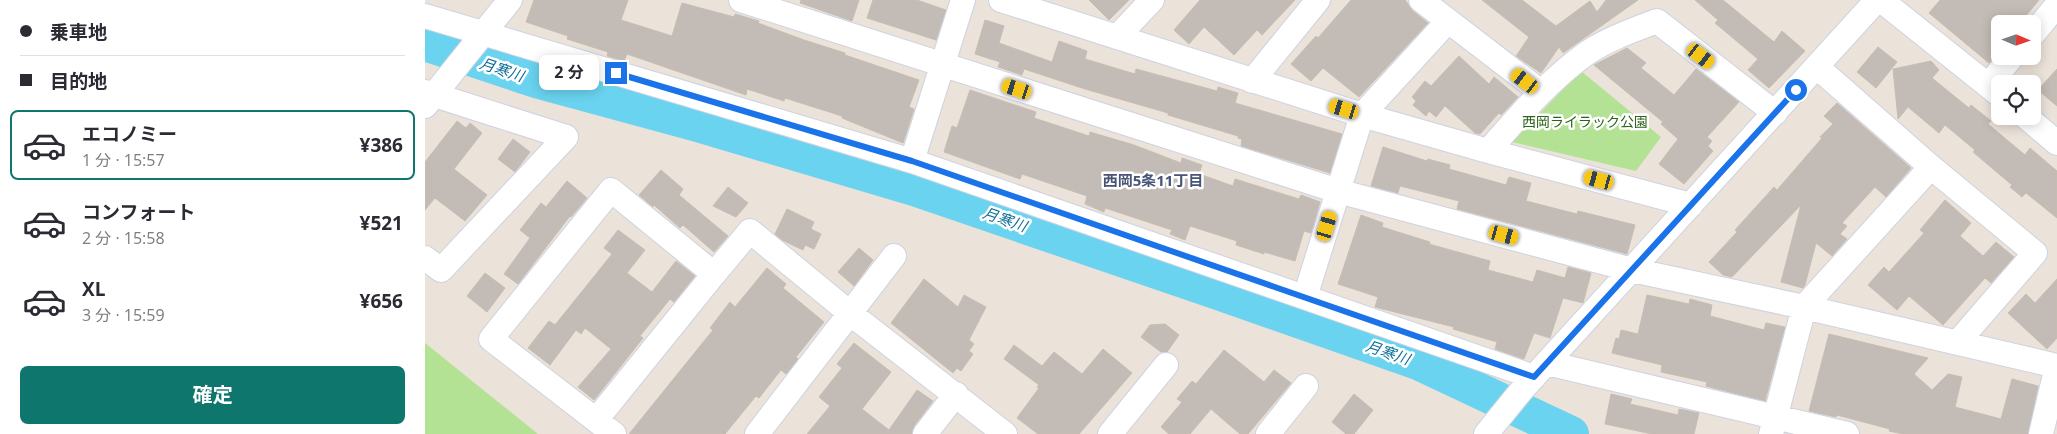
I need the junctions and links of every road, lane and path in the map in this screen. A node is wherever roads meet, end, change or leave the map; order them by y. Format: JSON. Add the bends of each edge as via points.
{"nodes":[{"id":1,"x":510,"y":0,"type":"edge"},
{"id":2,"x":741,"y":0,"type":"edge"},
{"id":3,"x":963,"y":0,"type":"edge"},
{"id":4,"x":1001,"y":0,"type":"edge"},
{"id":5,"x":1152,"y":0,"type":"edge"},
{"id":6,"x":1318,"y":0,"type":"edge"},
{"id":7,"x":1421,"y":0,"type":"edge"},
{"id":8,"x":1879,"y":0,"type":"edge"},
{"id":9,"x":2057,"y":5,"type":"edge"},
{"id":10,"x":425,"y":16,"type":"edge"},
{"id":11,"x":1448,"y":22,"type":"junction"},
{"id":12,"x":2041,"y":24,"type":"edge"},
{"id":13,"x":1117,"y":37,"type":"junction"},
{"id":14,"x":477,"y":41,"type":"junction"},
{"id":15,"x":942,"y":65,"type":"junction"},
{"id":16,"x":1817,"y":68,"type":"junction"},
{"id":17,"x":1252,"y":81,"type":"junction"},
{"id":18,"x":1991,"y":88,"type":"edge"},
{"id":19,"x":1541,"y":92,"type":"junction"},
{"id":20,"x":432,"y":94,"type":"edge"},
{"id":21,"x":1775,"y":113,"type":"junction"},
{"id":22,"x":1362,"y":115,"type":"junction"},
{"id":23,"x":2036,"y":125,"type":"edge"},
{"id":24,"x":2057,"y":143,"type":"edge"},
{"id":25,"x":1487,"y":151,"type":"junction"},
{"id":26,"x":912,"y":161,"type":"junction"},
{"id":27,"x":1931,"y":167,"type":"junction"},
{"id":28,"x":1338,"y":191,"type":"junction"},
{"id":29,"x":1691,"y":205,"type":"junction"},
{"id":30,"x":894,"y":256,"type":"dead end"},
{"id":31,"x":425,"y":258,"type":"edge"},
{"id":32,"x":1632,"y":270,"type":"junction"},
{"id":33,"x":714,"y":274,"type":"junction"},
{"id":34,"x":1305,"y":296,"type":"junction"},
{"id":35,"x":1804,"y":307,"type":"junction"},
{"id":36,"x":851,"y":314,"type":"junction"},
{"id":37,"x":1957,"y":343,"type":"junction"},
{"id":38,"x":1166,"y":365,"type":"dead end"},
{"id":39,"x":2057,"y":366,"type":"edge"},
{"id":40,"x":1534,"y":377,"type":"junction"},
{"id":41,"x":1306,"y":386,"type":"dead end"},
{"id":42,"x":956,"y":394,"type":"junction"},
{"id":43,"x":1773,"y":425,"type":"edge"},
{"id":44,"x":605,"y":427,"type":"edge"},
{"id":45,"x":757,"y":434,"type":"edge"},
{"id":46,"x":925,"y":434,"type":"edge"},
{"id":47,"x":1005,"y":434,"type":"edge"},
{"id":48,"x":1110,"y":434,"type":"edge"},
{"id":49,"x":1268,"y":434,"type":"edge"},
{"id":50,"x":1486,"y":434,"type":"edge"},
{"id":51,"x":1847,"y":434,"type":"edge"},
{"id":52,"x":2041,"y":434,"type":"edge"}],
"edges":[{"from":1,"to":14,"type":"street"},
{"from":2,"to":15,"type":"street"},
{"from":3,"to":15,"type":"street"},
{"from":4,"to":13,"type":"street"},
{"from":5,"to":13,"type":"street"},
{"from":6,"to":17,"type":"street"},
{"from":7,"to":11,"type":"street"},
{"from":8,"to":16,"type":"street"},
{"from":8,"to":18,"type":"street"},
{"from":9,"to":12,"type":"street"},
{"from":10,"to":14,"type":"street"},
{"from":11,"to":19,"type":"street"},
{"from":11,"to":22,"type":"street"},
{"from":13,"to":17,"type":"street"},
{"from":14,"to":20,"type":"street"},
{"from":14,"to":26,"type":"street"},
{"from":15,"to":26,"type":"street"},
{"from":15,"to":28,"type":"street"},
{"from":16,"to":21,"type":"street"},
{"from":16,"to":27,"type":"street"},
{"from":17,"to":22,"type":"street"},
{"from":19,"to":21,"type":"street","via":[[1587,53],[1657,21]]},
{"from":19,"to":25,"type":"street"},
{"from":20,"to":31,"type":"street","via":[[566,137],[441,270]]},
{"from":21,"to":29,"type":"street"},
{"from":22,"to":25,"type":"street"},
{"from":22,"to":28,"type":"street"},
{"from":23,"to":24,"type":"street"},
{"from":25,"to":29,"type":"street"},
{"from":26,"to":34,"type":"street"},
{"from":27,"to":35,"type":"street"},
{"from":27,"to":37,"type":"street","via":[[2035,253]]},
{"from":28,"to":32,"type":"street"},
{"from":28,"to":34,"type":"street"},
{"from":29,"to":32,"type":"street"},
{"from":30,"to":36,"type":"street"},
{"from":32,"to":35,"type":"street"},
{"from":32,"to":40,"type":"street"},
{"from":33,"to":36,"type":"street","via":[[751,231]]},
{"from":33,"to":44,"type":"street"},
{"from":33,"to":44,"type":"street","via":[[611,190],[491,339]]},
{"from":34,"to":40,"type":"street"},
{"from":35,"to":37,"type":"street"},
{"from":35,"to":43,"type":"street"},
{"from":36,"to":42,"type":"street"},
{"from":36,"to":45,"type":"street"},
{"from":37,"to":39,"type":"street"},
{"from":38,"to":48,"type":"street"},
{"from":39,"to":52,"type":"street"},
{"from":40,"to":43,"type":"street"},
{"from":40,"to":50,"type":"street"},
{"from":41,"to":49,"type":"street"},
{"from":42,"to":46,"type":"street"},
{"from":42,"to":47,"type":"street"},
{"from":43,"to":51,"type":"street"}]}
